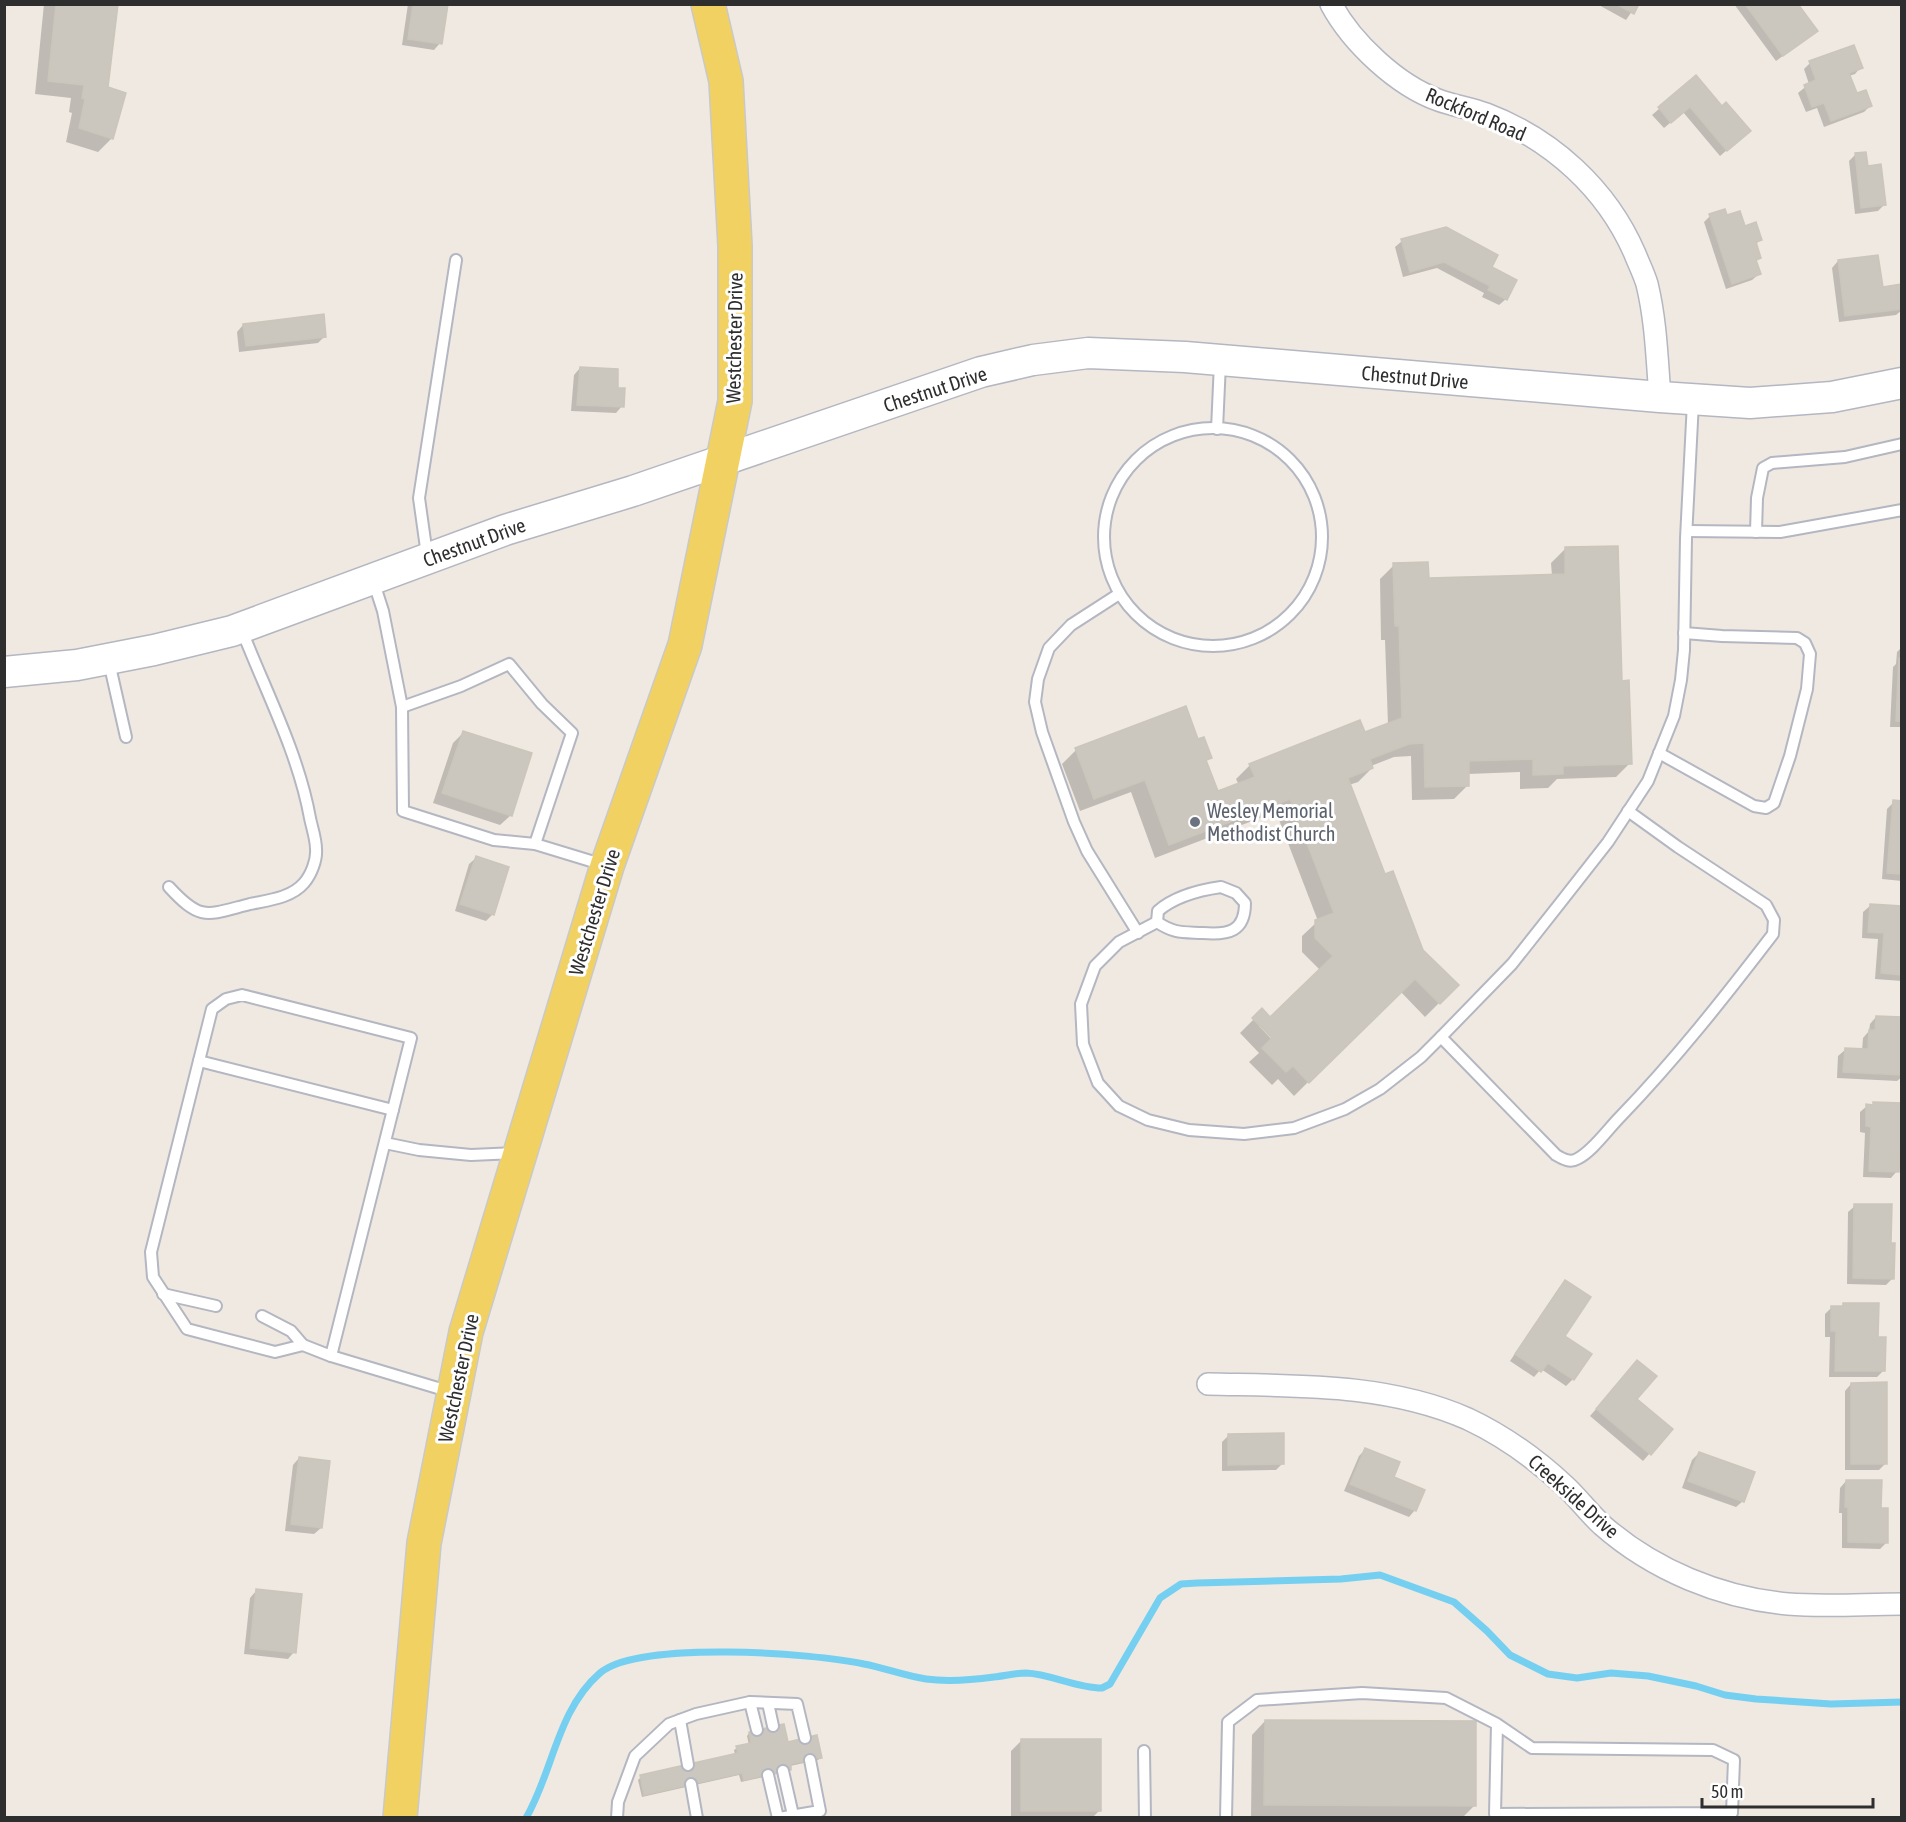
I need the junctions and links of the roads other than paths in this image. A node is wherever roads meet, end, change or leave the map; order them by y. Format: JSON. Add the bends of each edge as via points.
{"nodes":[{"id":1,"x":708,"y":4,"type":"edge"},
{"id":2,"x":1331,"y":4,"type":"edge"},
{"id":3,"x":456,"y":260,"type":"dead end"},
{"id":4,"x":1220,"y":360,"type":"junction"},
{"id":5,"x":1902,"y":382,"type":"edge"},
{"id":6,"x":1660,"y":397,"type":"junction"},
{"id":7,"x":1693,"y":399,"type":"junction"},
{"id":8,"x":1217,"y":429,"type":"junction"},
{"id":9,"x":1902,"y":444,"type":"edge"},
{"id":10,"x":723,"y":461,"type":"junction"},
{"id":11,"x":1902,"y":510,"type":"edge"},
{"id":12,"x":1687,"y":531,"type":"junction"},
{"id":13,"x":1756,"y":532,"type":"junction"},
{"id":14,"x":427,"y":559,"type":"junction"},
{"id":15,"x":373,"y":579,"type":"junction"},
{"id":16,"x":1119,"y":594,"type":"junction"},
{"id":17,"x":241,"y":628,"type":"junction"},
{"id":18,"x":1684,"y":633,"type":"junction"},
{"id":19,"x":108,"y":659,"type":"junction"},
{"id":20,"x":4,"y":672,"type":"edge"},
{"id":21,"x":402,"y":707,"type":"junction"},
{"id":22,"x":126,"y":737,"type":"dead end"},
{"id":23,"x":1659,"y":753,"type":"junction"},
{"id":24,"x":1628,"y":811,"type":"junction"},
{"id":25,"x":535,"y":844,"type":"junction"},
{"id":26,"x":607,"y":866,"type":"junction"},
{"id":27,"x":169,"y":887,"type":"dead end"},
{"id":28,"x":1157,"y":922,"type":"junction"},
{"id":29,"x":1138,"y":933,"type":"junction"},
{"id":30,"x":1441,"y":1037,"type":"junction"},
{"id":31,"x":199,"y":1060,"type":"junction"},
{"id":32,"x":393,"y":1110,"type":"junction"},
{"id":33,"x":385,"y":1143,"type":"junction"},
{"id":34,"x":520,"y":1153,"type":"junction"},
{"id":35,"x":163,"y":1294,"type":"junction"},
{"id":36,"x":216,"y":1306,"type":"dead end"},
{"id":37,"x":262,"y":1316,"type":"dead end"},
{"id":38,"x":303,"y":1345,"type":"junction"},
{"id":39,"x":331,"y":1356,"type":"junction"},
{"id":40,"x":1208,"y":1384,"type":"dead end"},
{"id":41,"x":454,"y":1393,"type":"junction"},
{"id":42,"x":1902,"y":1604,"type":"edge"},
{"id":43,"x":750,"y":1702,"type":"junction"},
{"id":44,"x":768,"y":1703,"type":"junction"},
{"id":45,"x":680,"y":1720,"type":"junction"},
{"id":46,"x":1497,"y":1724,"type":"junction"},
{"id":47,"x":773,"y":1726,"type":"dead end"},
{"id":48,"x":757,"y":1730,"type":"dead end"},
{"id":49,"x":805,"y":1738,"type":"dead end"},
{"id":50,"x":1143,"y":1751,"type":"dead end"},
{"id":51,"x":810,"y":1760,"type":"dead end"},
{"id":52,"x":688,"y":1765,"type":"dead end"},
{"id":53,"x":783,"y":1771,"type":"dead end"},
{"id":54,"x":768,"y":1775,"type":"dead end"},
{"id":55,"x":691,"y":1784,"type":"dead end"},
{"id":56,"x":793,"y":1815,"type":"junction"},
{"id":57,"x":1491,"y":1816,"type":"edge"},
{"id":58,"x":400,"y":1818,"type":"edge"},
{"id":59,"x":617,"y":1818,"type":"edge"},
{"id":60,"x":697,"y":1818,"type":"edge"},
{"id":61,"x":778,"y":1818,"type":"edge"},
{"id":62,"x":1144,"y":1818,"type":"edge"},
{"id":63,"x":1226,"y":1818,"type":"edge"}],
"edges":[{"from":1,"to":10,"type":"main road","name":"Westchester Drive","via":[[726,81],[735,246],[735,401]]},
{"from":2,"to":6,"type":"street","name":"Rockford Road","via":[[1366,51],[1402,81],[1436,100],[1486,114],[1528,133],[1565,160],[1598,192],[1625,231],[1646,281],[1655,326]]},
{"from":3,"to":14,"type":"lane","via":[[419,498]]},
{"from":4,"to":6,"type":"street","name":"Chestnut Drive"},
{"from":4,"to":8,"type":"lane"},
{"from":4,"to":10,"type":"street","name":"Chestnut Drive","via":[[1088,353],[1033,360],[981,372]]},
{"from":5,"to":7,"type":"street","name":"Chestnut Drive","via":[[1832,397],[1750,403]]},
{"from":6,"to":7,"type":"street","name":"Chestnut Drive"},
{"from":7,"to":12,"type":"lane"},
{"from":8,"to":16,"type":"lane","via":[[1190,430],[1157,442],[1131,464],[1112,494],[1103,528],[1106,562]]},
{"from":8,"to":16,"type":"lane","via":[[1259,438],[1288,457],[1309,485],[1322,520],[1323,545],[1308,593],[1283,621],[1251,640],[1229,647],[1177,641],[1144,623]]},
{"from":9,"to":13,"type":"lane","via":[[1845,457],[1772,463],[1763,468]]},
{"from":10,"to":14,"type":"street","name":"Chestnut Drive","via":[[505,530]]},
{"from":10,"to":26,"type":"main road","name":"Westchester Drive","via":[[684,645]]},
{"from":11,"to":13,"type":"lane","via":[[1780,532]]},
{"from":12,"to":13,"type":"lane"},
{"from":12,"to":18,"type":"lane"},
{"from":14,"to":15,"type":"street","name":"Chestnut Drive"},
{"from":15,"to":17,"type":"street","name":"Chestnut Drive"},
{"from":15,"to":21,"type":"lane"},
{"from":16,"to":29,"type":"lane","via":[[1071,625],[1049,648],[1035,702],[1074,822]]},
{"from":17,"to":19,"type":"street","name":"Chestnut Drive"},
{"from":17,"to":27,"type":"lane","via":[[282,724],[306,797],[316,850],[314,863],[305,882],[293,893],[218,912],[199,913]]},
{"from":18,"to":23,"type":"lane","via":[[1674,716]]},
{"from":18,"to":23,"type":"lane","via":[[1797,638],[1805,643],[1810,654],[1808,689],[1774,803],[1766,808],[1754,806]]},
{"from":19,"to":20,"type":"street","name":"Chestnut Drive"},
{"from":19,"to":22,"type":"lane"},
{"from":21,"to":25,"type":"lane","via":[[403,811],[494,840]]},
{"from":21,"to":25,"type":"lane","via":[[510,664],[572,733]]},
{"from":23,"to":24,"type":"lane","via":[[1648,781]]},
{"from":24,"to":30,"type":"lane","via":[[1512,964]]},
{"from":24,"to":30,"type":"lane","via":[[1766,905],[1774,920],[1773,934],[1709,1017],[1654,1081],[1576,1160],[1566,1161]]},
{"from":25,"to":26,"type":"lane"},
{"from":26,"to":34,"type":"main road","name":"Westchester Drive"},
{"from":28,"to":28,"type":"lane","via":[[1171,932],[1223,934],[1237,928],[1245,915],[1245,903],[1236,893],[1221,887],[1205,890],[1166,904],[1158,910]]},
{"from":28,"to":29,"type":"lane"},
{"from":29,"to":30,"type":"lane","via":[[1119,942],[1095,966],[1081,1004],[1083,1044],[1098,1083],[1119,1106],[1148,1120],[1189,1130],[1244,1134],[1294,1128],[1345,1109],[1380,1089]]},
{"from":31,"to":32,"type":"lane"},
{"from":31,"to":32,"type":"lane","via":[[212,1009],[225,999],[242,995],[411,1038]]},
{"from":31,"to":35,"type":"lane","via":[[152,1252],[153,1277]]},
{"from":32,"to":33,"type":"lane"},
{"from":33,"to":34,"type":"lane","via":[[471,1155]]},
{"from":33,"to":39,"type":"lane"},
{"from":34,"to":41,"type":"main road","name":"Westchester Drive","via":[[466,1332]]},
{"from":35,"to":36,"type":"lane"},
{"from":35,"to":38,"type":"lane","via":[[187,1329],[275,1352]]},
{"from":37,"to":38,"type":"lane","via":[[291,1331]]},
{"from":38,"to":39,"type":"lane"},
{"from":39,"to":41,"type":"lane"},
{"from":40,"to":42,"type":"street","name":"Creekside Drive","via":[[1320,1387],[1410,1398],[1468,1419],[1526,1452],[1603,1526],[1645,1556],[1692,1581],[1742,1597],[1789,1604]]},
{"from":41,"to":58,"type":"main road","name":"Westchester Drive","via":[[424,1543]]},
{"from":43,"to":44,"type":"lane"},
{"from":43,"to":45,"type":"lane"},
{"from":43,"to":48,"type":"lane"},
{"from":44,"to":47,"type":"lane"},
{"from":44,"to":49,"type":"lane","via":[[797,1704]]},
{"from":45,"to":52,"type":"lane"},
{"from":45,"to":59,"type":"lane","via":[[669,1724],[635,1756],[618,1802]]},
{"from":46,"to":57,"type":"lane"},
{"from":46,"to":57,"type":"lane","via":[[1532,1748],[1713,1750],[1734,1760],[1732,1813]]},
{"from":46,"to":63,"type":"lane","via":[[1446,1698],[1362,1693],[1257,1700],[1228,1722]]},
{"from":50,"to":62,"type":"lane"},
{"from":51,"to":56,"type":"lane","via":[[820,1811]]},
{"from":53,"to":56,"type":"lane"},
{"from":54,"to":61,"type":"lane"},
{"from":55,"to":60,"type":"lane"},
{"from":56,"to":61,"type":"lane"}]}
